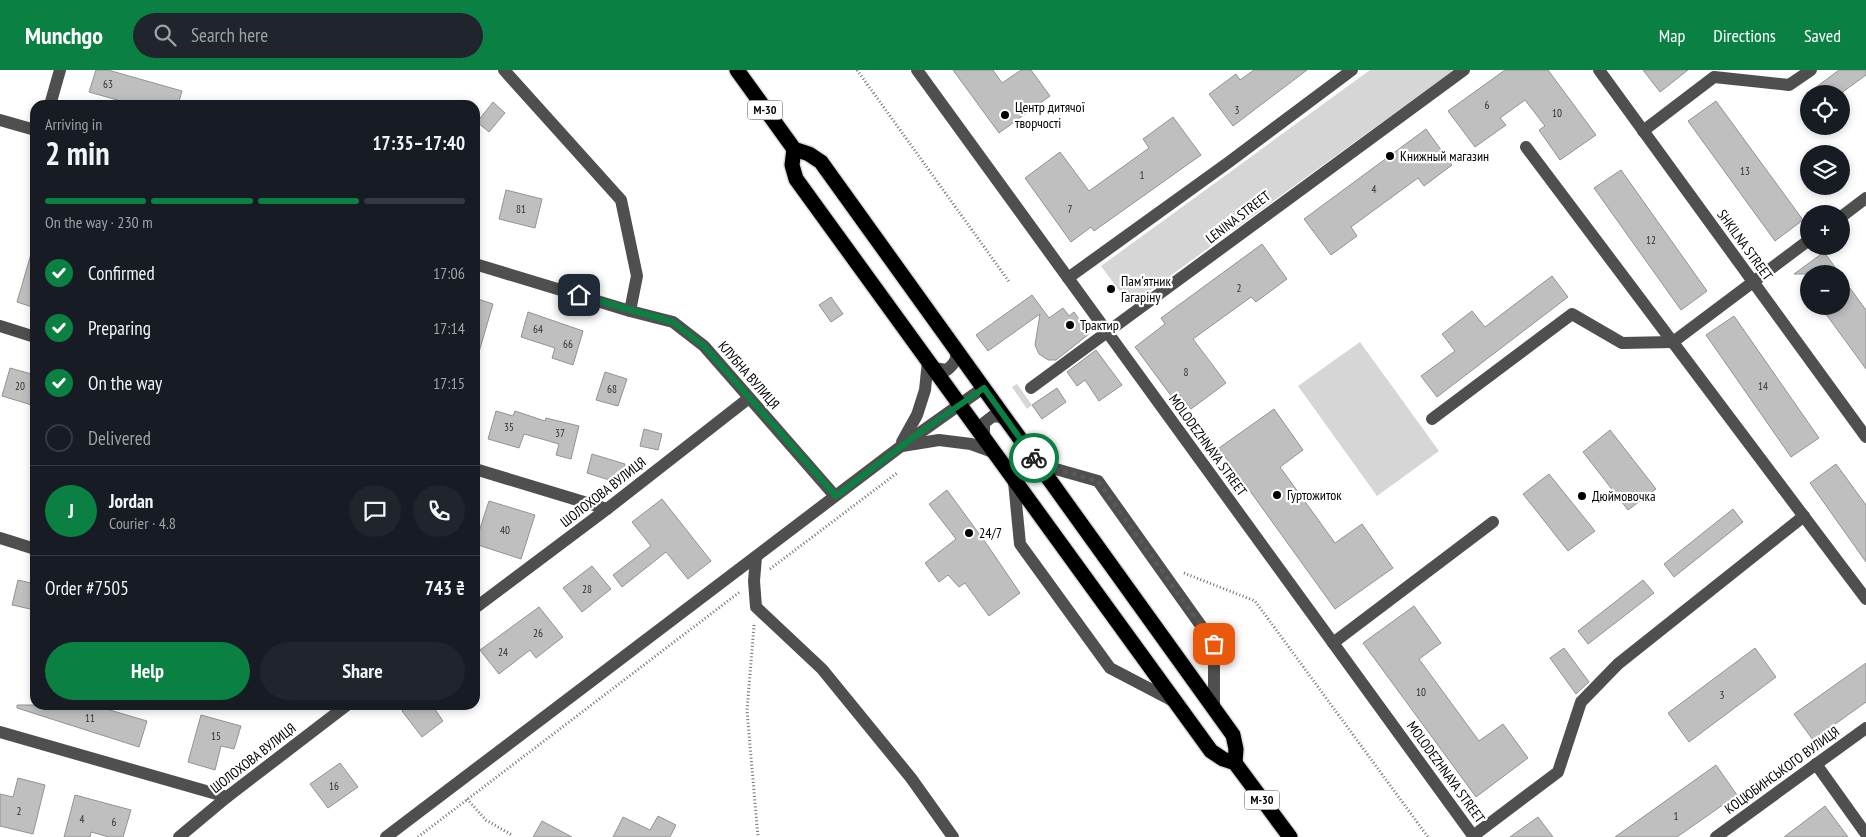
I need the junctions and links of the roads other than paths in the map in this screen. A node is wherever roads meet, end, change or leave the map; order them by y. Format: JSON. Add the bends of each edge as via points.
{"nodes":[{"id":1,"x":60,"y":70,"type":"edge"},
{"id":2,"x":504,"y":70,"type":"edge"},
{"id":3,"x":737,"y":70,"type":"edge"},
{"id":4,"x":917,"y":70,"type":"edge"},
{"id":5,"x":1352,"y":70,"type":"edge"},
{"id":6,"x":1464,"y":70,"type":"edge"},
{"id":7,"x":1599,"y":70,"type":"edge"},
{"id":8,"x":1811,"y":70,"type":"edge"},
{"id":9,"x":51,"y":100,"type":"edge"},
{"id":10,"x":0,"y":120,"type":"edge"},
{"id":11,"x":30,"y":129,"type":"edge"},
{"id":12,"x":1643,"y":130,"type":"junction"},
{"id":13,"x":1526,"y":147,"type":"dead end"},
{"id":14,"x":794,"y":149,"type":"junction"},
{"id":15,"x":1866,"y":198,"type":"edge"},
{"id":16,"x":1850,"y":210,"type":"edge"},
{"id":17,"x":1800,"y":247,"type":"edge"},
{"id":18,"x":480,"y":266,"type":"edge"},
{"id":19,"x":1068,"y":278,"type":"junction"},
{"id":20,"x":1753,"y":282,"type":"junction"},
{"id":21,"x":630,"y":311,"type":"junction"},
{"id":22,"x":0,"y":326,"type":"edge"},
{"id":23,"x":1108,"y":333,"type":"junction"},
{"id":24,"x":30,"y":335,"type":"edge"},
{"id":25,"x":1673,"y":342,"type":"junction"},
{"id":26,"x":956,"y":350,"type":"junction"},
{"id":27,"x":930,"y":364,"type":"junction"},
{"id":28,"x":984,"y":388,"type":"junction"},
{"id":29,"x":1031,"y":388,"type":"dead end"},
{"id":30,"x":749,"y":398,"type":"junction"},
{"id":31,"x":959,"y":405,"type":"junction"},
{"id":32,"x":1432,"y":419,"type":"dead end"},
{"id":33,"x":1008,"y":422,"type":"junction"},
{"id":34,"x":1866,"y":438,"type":"edge"},
{"id":35,"x":984,"y":440,"type":"junction"},
{"id":36,"x":900,"y":447,"type":"junction"},
{"id":37,"x":993,"y":452,"type":"junction"},
{"id":38,"x":1038,"y":464,"type":"junction"},
{"id":39,"x":480,"y":471,"type":"edge"},
{"id":40,"x":1014,"y":482,"type":"junction"},
{"id":41,"x":836,"y":496,"type":"junction"},
{"id":42,"x":607,"y":509,"type":"junction"},
{"id":43,"x":1804,"y":516,"type":"junction"},
{"id":44,"x":1493,"y":522,"type":"dead end"},
{"id":45,"x":0,"y":538,"type":"edge"},
{"id":46,"x":30,"y":547,"type":"edge"},
{"id":47,"x":756,"y":557,"type":"junction"},
{"id":48,"x":1866,"y":599,"type":"edge"},
{"id":49,"x":480,"y":604,"type":"edge"},
{"id":50,"x":1333,"y":643,"type":"junction"},
{"id":51,"x":1175,"y":702,"type":"junction"},
{"id":52,"x":1214,"y":709,"type":"junction"},
{"id":53,"x":340,"y":710,"type":"edge"},
{"id":54,"x":1866,"y":728,"type":"edge"},
{"id":55,"x":0,"y":732,"type":"edge"},
{"id":56,"x":1235,"y":763,"type":"junction"},
{"id":57,"x":1816,"y":764,"type":"junction"},
{"id":58,"x":227,"y":797,"type":"junction"},
{"id":59,"x":1866,"y":834,"type":"edge"},
{"id":60,"x":1474,"y":836,"type":"edge"},
{"id":61,"x":179,"y":837,"type":"edge"},
{"id":62,"x":386,"y":837,"type":"edge"},
{"id":63,"x":954,"y":837,"type":"edge"},
{"id":64,"x":1290,"y":837,"type":"edge"},
{"id":65,"x":1716,"y":837,"type":"edge"}],
"edges":[{"from":1,"to":9,"type":"street"},
{"from":2,"to":21,"type":"street","via":[[621,200],[637,276]]},
{"from":3,"to":14,"type":"highway","number":"М-30"},
{"from":4,"to":19,"type":"street","name":"MOLODEZHNAYA STREET"},
{"from":5,"to":19,"type":"street"},
{"from":6,"to":23,"type":"street","name":"LENINA STREET"},
{"from":7,"to":12,"type":"street","name":"SHKILNA STREET"},
{"from":8,"to":12,"type":"street","via":[[1790,86],[1714,77]]},
{"from":10,"to":11,"type":"street"},
{"from":12,"to":20,"type":"street","name":"SHKILNA STREET"},
{"from":13,"to":25,"type":"street"},
{"from":14,"to":26,"type":"highway","via":[[821,162]]},
{"from":14,"to":27,"type":"highway","number":"М-30","via":[[792,165],[796,179]]},
{"from":15,"to":16,"type":"street"},
{"from":17,"to":20,"type":"street"},
{"from":18,"to":21,"type":"street","name":"КЛУБНА ВУЛИЦЯ"},
{"from":19,"to":23,"type":"street","name":"MOLODEZHNAYA STREET"},
{"from":20,"to":25,"type":"street"},
{"from":20,"to":34,"type":"street","name":"SHKILNA STREET"},
{"from":21,"to":30,"type":"street","name":"КЛУБНА ВУЛИЦЯ","via":[[673,322],[704,346]]},
{"from":22,"to":24,"type":"street"},
{"from":23,"to":29,"type":"street","name":"LENINA STREET"},
{"from":23,"to":50,"type":"street","name":"MOLODEZHNAYA STREET"},
{"from":25,"to":32,"type":"street","via":[[1622,343],[1572,314]]},
{"from":25,"to":43,"type":"street"},
{"from":26,"to":27,"type":"street","via":[[955,364],[947,370]]},
{"from":26,"to":28,"type":"highway"},
{"from":27,"to":31,"type":"highway","number":"М-30"},
{"from":27,"to":36,"type":"street","via":[[917,416]]},
{"from":28,"to":31,"type":"street"},
{"from":28,"to":33,"type":"highway"},
{"from":30,"to":41,"type":"street","name":"КЛУБНА ВУЛИЦЯ"},
{"from":30,"to":42,"type":"street","name":"ШОЛОХОВА ВУЛИЦЯ"},
{"from":31,"to":35,"type":"highway","number":"М-30"},
{"from":31,"to":36,"type":"street"},
{"from":33,"to":35,"type":"street","via":[[993,416],[984,422]]},
{"from":33,"to":38,"type":"highway"},
{"from":35,"to":37,"type":"highway","number":"М-30"},
{"from":36,"to":37,"type":"street","via":[[939,440],[971,444]]},
{"from":36,"to":41,"type":"street"},
{"from":37,"to":40,"type":"highway","number":"М-30"},
{"from":38,"to":52,"type":"highway"},
{"from":38,"to":52,"type":"street","via":[[1098,481],[1214,644]]},
{"from":39,"to":42,"type":"street"},
{"from":40,"to":51,"type":"highway","number":"М-30"},
{"from":40,"to":51,"type":"street","via":[[1020,544],[1110,668]]},
{"from":41,"to":47,"type":"street"},
{"from":42,"to":49,"type":"street","name":"ШОЛОХОВА ВУЛИЦЯ"},
{"from":43,"to":48,"type":"street"},
{"from":43,"to":60,"type":"street","via":[[1618,664],[1581,702],[1558,772]]},
{"from":44,"to":50,"type":"street"},
{"from":45,"to":46,"type":"street"},
{"from":47,"to":62,"type":"street"},
{"from":47,"to":63,"type":"street","via":[[756,607],[822,669],[911,778]]},
{"from":50,"to":60,"type":"street","name":"MOLODEZHNAYA STREET"},
{"from":51,"to":56,"type":"highway","number":"М-30","via":[[1211,751]]},
{"from":52,"to":56,"type":"highway","via":[[1233,735]]},
{"from":53,"to":58,"type":"street","name":"ШОЛОХОВА ВУЛИЦЯ"},
{"from":54,"to":57,"type":"street","name":"КОЦЮБИНСЬКОГО ВУЛИЦЯ"},
{"from":55,"to":58,"type":"street"},
{"from":56,"to":64,"type":"highway","number":"М-30"},
{"from":57,"to":59,"type":"street"},
{"from":57,"to":65,"type":"street","name":"КОЦЮБИНСЬКОГО ВУЛИЦЯ"},
{"from":58,"to":61,"type":"street","name":"ШОЛОХОВА ВУЛИЦЯ"}]}
